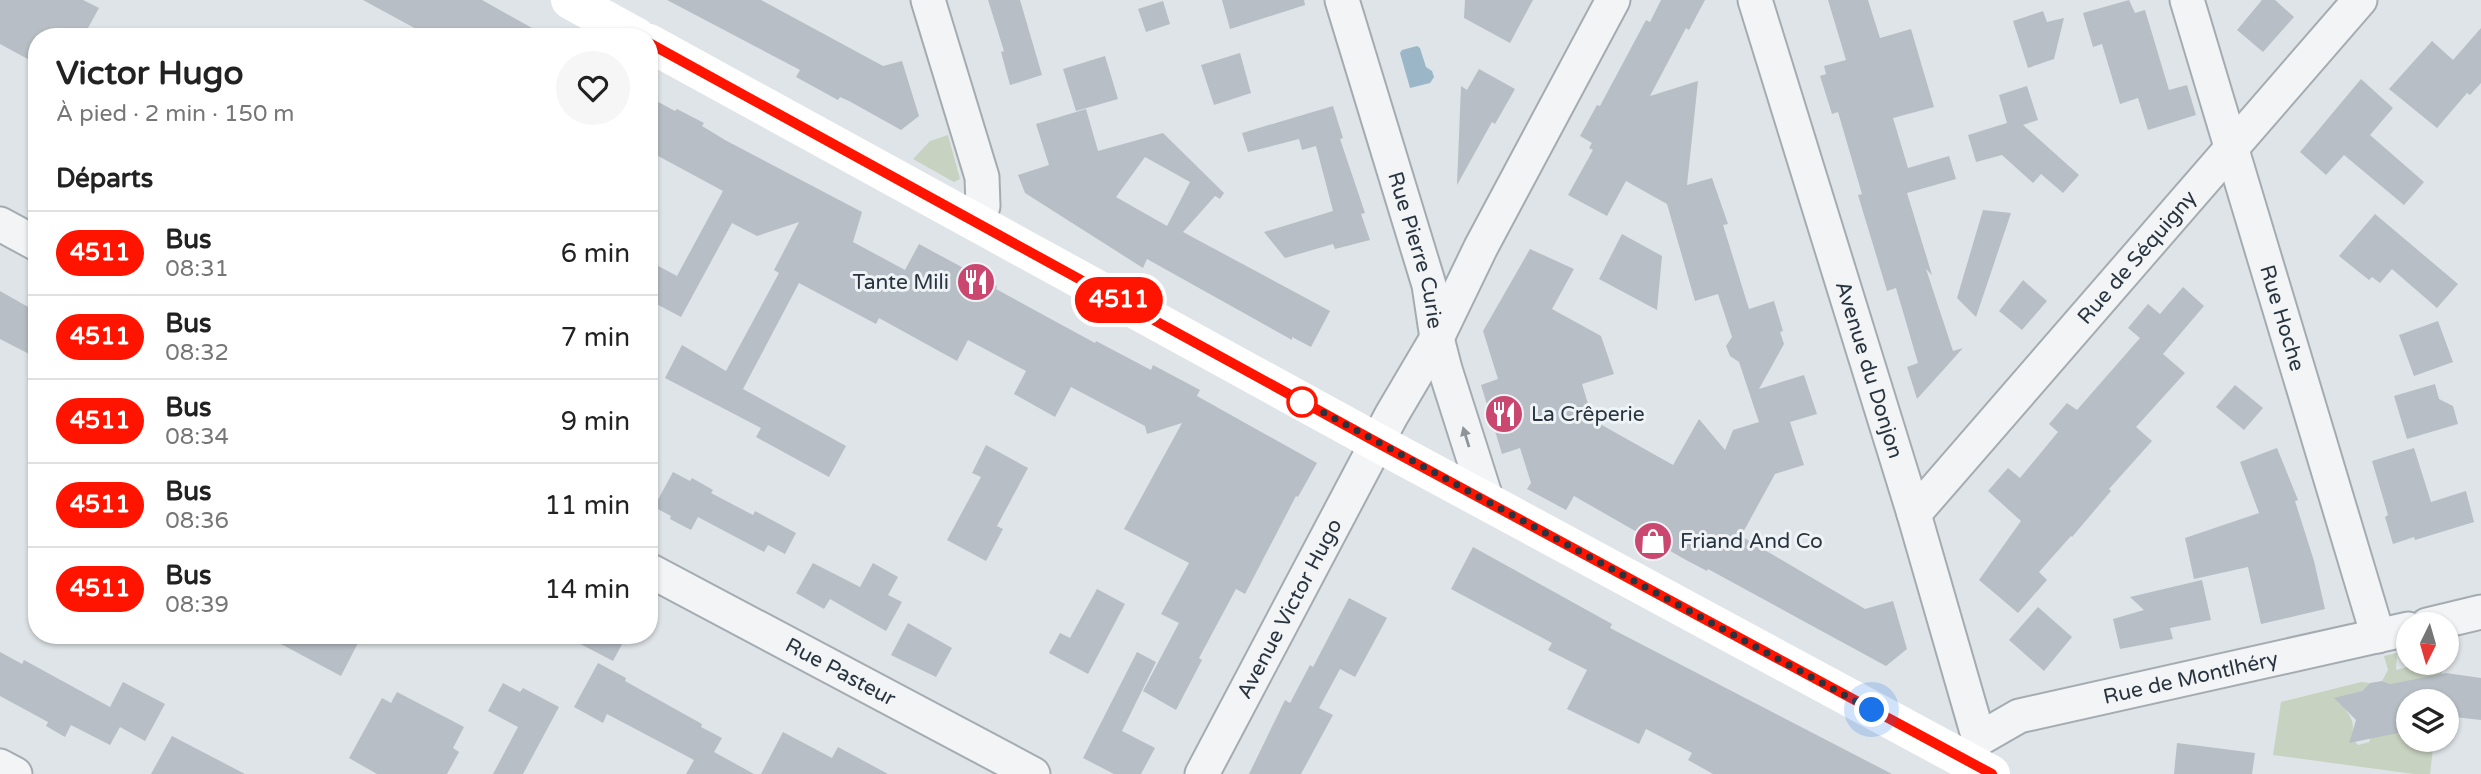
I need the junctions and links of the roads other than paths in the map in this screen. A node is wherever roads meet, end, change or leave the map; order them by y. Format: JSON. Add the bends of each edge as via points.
{"nodes":[{"id":1,"x":570,"y":0,"type":"edge"},
{"id":2,"x":928,"y":0,"type":"edge"},
{"id":3,"x":1342,"y":0,"type":"edge"},
{"id":4,"x":1613,"y":0,"type":"edge"},
{"id":5,"x":1755,"y":0,"type":"edge"},
{"id":6,"x":2187,"y":0,"type":"edge"},
{"id":7,"x":2360,"y":0,"type":"edge"},
{"id":8,"x":621,"y":28,"type":"edge"},
{"id":9,"x":658,"y":48,"type":"edge"},
{"id":10,"x":2232,"y":147,"type":"junction"},
{"id":11,"x":978,"y":222,"type":"junction"},
{"id":12,"x":0,"y":224,"type":"edge"},
{"id":13,"x":28,"y":239,"type":"edge"},
{"id":14,"x":1437,"y":338,"type":"junction"},
{"id":15,"x":1378,"y":443,"type":"junction"},
{"id":16,"x":1487,"y":502,"type":"junction"},
{"id":17,"x":1914,"y":514,"type":"junction"},
{"id":18,"x":658,"y":575,"type":"edge"},
{"id":19,"x":2481,"y":612,"type":"edge"},
{"id":20,"x":2459,"y":617,"type":"edge"},
{"id":21,"x":2393,"y":632,"type":"edge"},
{"id":22,"x":1980,"y":758,"type":"edge"},
{"id":23,"x":0,"y":766,"type":"edge"},
{"id":24,"x":15,"y":774,"type":"edge"},
{"id":25,"x":1033,"y":774,"type":"edge"},
{"id":26,"x":1202,"y":774,"type":"edge"}],
"edges":[{"from":1,"to":8,"type":"street"},
{"from":2,"to":11,"type":"street","via":[[982,177],[983,206]]},
{"from":3,"to":14,"type":"street","name":"Rue Pierre Curie","via":[[1429,285]]},
{"from":4,"to":14,"type":"street","name":"Avenue Victor Hugo"},
{"from":5,"to":17,"type":"street","name":"Avenue du Donjon"},
{"from":6,"to":10,"type":"street","name":"Rue Hoche"},
{"from":7,"to":10,"type":"street","name":"Rue de Séquigny"},
{"from":9,"to":11,"type":"street"},
{"from":10,"to":17,"type":"street","name":"Rue de Séquigny"},
{"from":10,"to":21,"type":"street","name":"Rue Hoche"},
{"from":11,"to":15,"type":"street"},
{"from":12,"to":13,"type":"street"},
{"from":14,"to":15,"type":"street","name":"Avenue Victor Hugo"},
{"from":16,"to":14,"type":"street","name":"Rue Pierre Curie","one_way":true},
{"from":15,"to":16,"type":"street"},
{"from":15,"to":26,"type":"street","name":"Avenue Victor Hugo"},
{"from":16,"to":22,"type":"street"},
{"from":17,"to":22,"type":"street","name":"Avenue du Donjon"},
{"from":18,"to":25,"type":"street","name":"Rue Pasteur"},
{"from":19,"to":20,"type":"street"},
{"from":21,"to":22,"type":"street","name":"Rue de Montlhéry","via":[[2019,716]]},
{"from":23,"to":24,"type":"street"}]}
